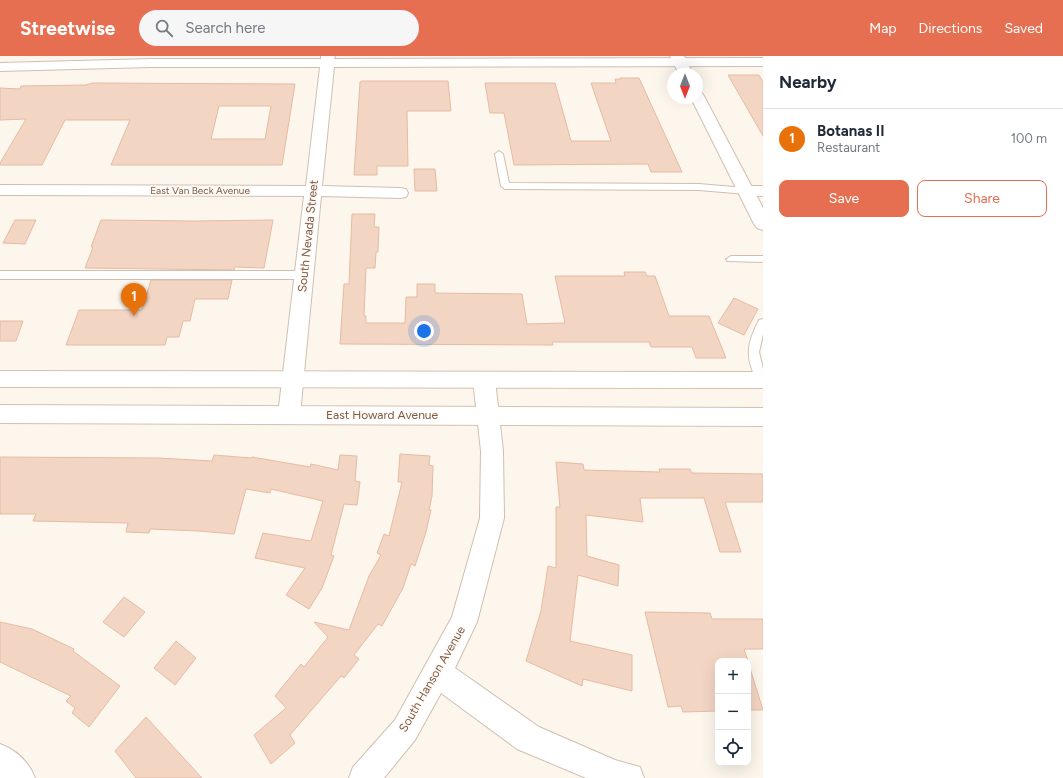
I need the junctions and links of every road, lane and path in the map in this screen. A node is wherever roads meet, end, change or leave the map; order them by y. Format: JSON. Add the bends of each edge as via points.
{"nodes":[{"id":1,"x":153,"y":59,"type":"edge"},
{"id":2,"x":328,"y":59,"type":"edge"},
{"id":3,"x":763,"y":62,"type":"edge"},
{"id":4,"x":681,"y":64,"type":"edge"},
{"id":5,"x":0,"y":67,"type":"edge"},
{"id":6,"x":701,"y":104,"type":"edge"},
{"id":7,"x":499,"y":154,"type":"dead end"},
{"id":8,"x":0,"y":190,"type":"edge"},
{"id":9,"x":313,"y":190,"type":"junction"},
{"id":10,"x":746,"y":191,"type":"junction"},
{"id":11,"x":763,"y":191,"type":"edge"},
{"id":12,"x":400,"y":193,"type":"dead end"},
{"id":13,"x":763,"y":224,"type":"edge"},
{"id":14,"x":731,"y":259,"type":"dead end"},
{"id":15,"x":763,"y":259,"type":"edge"},
{"id":16,"x":0,"y":275,"type":"edge"},
{"id":17,"x":304,"y":275,"type":"junction"},
{"id":18,"x":763,"y":324,"type":"edge"},
{"id":19,"x":7,"y":379,"type":"edge"},
{"id":20,"x":292,"y":379,"type":"junction"},
{"id":21,"x":484,"y":380,"type":"junction"},
{"id":22,"x":762,"y":380,"type":"edge"},
{"id":23,"x":0,"y":410,"type":"edge"},
{"id":24,"x":0,"y":414,"type":"edge"},
{"id":25,"x":289,"y":415,"type":"junction"},
{"id":26,"x":489,"y":416,"type":"junction"},
{"id":27,"x":763,"y":417,"type":"edge"},
{"id":28,"x":438,"y":673,"type":"junction"},
{"id":29,"x":0,"y":759,"type":"edge"},
{"id":30,"x":20,"y":778,"type":"edge"},
{"id":31,"x":364,"y":778,"type":"edge"},
{"id":32,"x":629,"y":778,"type":"edge"}],
"edges":[{"from":1,"to":2,"type":"street"},
{"from":1,"to":5,"type":"street"},
{"from":2,"to":4,"type":"street"},
{"from":2,"to":9,"type":"street","name":"South Nevada Street"},
{"from":3,"to":4,"type":"street"},
{"from":6,"to":10,"type":"street"},
{"from":7,"to":10,"type":"lane","via":[[506,186],[699,187]]},
{"from":8,"to":9,"type":"street","name":"East Van Beck Avenue"},
{"from":9,"to":12,"type":"street","name":"East Van Beck Avenue"},
{"from":9,"to":17,"type":"street","name":"South Nevada Street"},
{"from":10,"to":11,"type":"street"},
{"from":10,"to":13,"type":"street"},
{"from":14,"to":15,"type":"lane"},
{"from":16,"to":17,"type":"lane"},
{"from":17,"to":20,"type":"street","name":"South Nevada Street"},
{"from":18,"to":22,"type":"lane","via":[[752,352]]},
{"from":19,"to":20,"type":"street"},
{"from":19,"to":23,"type":"street"},
{"from":20,"to":21,"type":"street"},
{"from":20,"to":25,"type":"street","name":"South Nevada Street"},
{"from":21,"to":22,"type":"street"},
{"from":21,"to":26,"type":"street","name":"South Hanson Avenue"},
{"from":24,"to":25,"type":"street","name":"East Howard Avenue"},
{"from":25,"to":26,"type":"street","name":"East Howard Avenue"},
{"from":26,"to":27,"type":"street","name":"East Howard Avenue"},
{"from":26,"to":28,"type":"street","name":"South Hanson Avenue","via":[[492,518],[464,622]]},
{"from":28,"to":31,"type":"street","name":"South Hanson Avenue","via":[[404,730]]},
{"from":28,"to":32,"type":"street","via":[[528,738],[615,775]]},
{"from":29,"to":30,"type":"street"}]}
